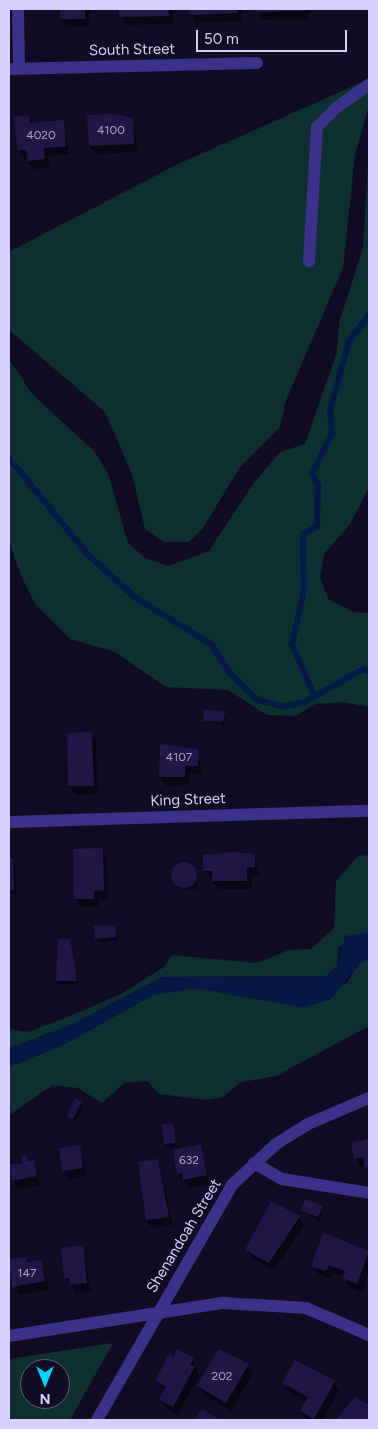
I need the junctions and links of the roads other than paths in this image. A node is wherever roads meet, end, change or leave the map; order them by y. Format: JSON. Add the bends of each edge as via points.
{"nodes":[{"id":1,"x":18,"y":9,"type":"edge"},
{"id":2,"x":257,"y":63,"type":"dead end"},
{"id":3,"x":14,"y":68,"type":"edge"},
{"id":4,"x":369,"y":85,"type":"edge"},
{"id":5,"x":308,"y":261,"type":"dead end"},
{"id":6,"x":369,"y":810,"type":"edge"},
{"id":7,"x":9,"y":822,"type":"edge"},
{"id":8,"x":369,"y":1098,"type":"edge"},
{"id":9,"x":254,"y":1163,"type":"junction"},
{"id":10,"x":369,"y":1193,"type":"edge"},
{"id":11,"x":158,"y":1311,"type":"junction"},
{"id":12,"x":369,"y":1334,"type":"edge"},
{"id":13,"x":9,"y":1336,"type":"edge"},
{"id":14,"x":97,"y":1420,"type":"edge"}],
"edges":[{"from":1,"to":3,"type":"street"},
{"from":2,"to":3,"type":"street","name":"South Street"},
{"from":4,"to":5,"type":"street","via":[[337,107],[317,127]]},
{"from":6,"to":7,"type":"street","name":"King Street"},
{"from":8,"to":9,"type":"street","name":"Shenandoah Street","via":[[308,1124]]},
{"from":9,"to":10,"type":"street","via":[[282,1178]]},
{"from":9,"to":11,"type":"street","name":"Shenandoah Street","via":[[223,1196]]},
{"from":11,"to":12,"type":"street","via":[[223,1303],[276,1304],[336,1318]]},
{"from":11,"to":13,"type":"street"},
{"from":11,"to":14,"type":"street","name":"Shenandoah Street"}]}
